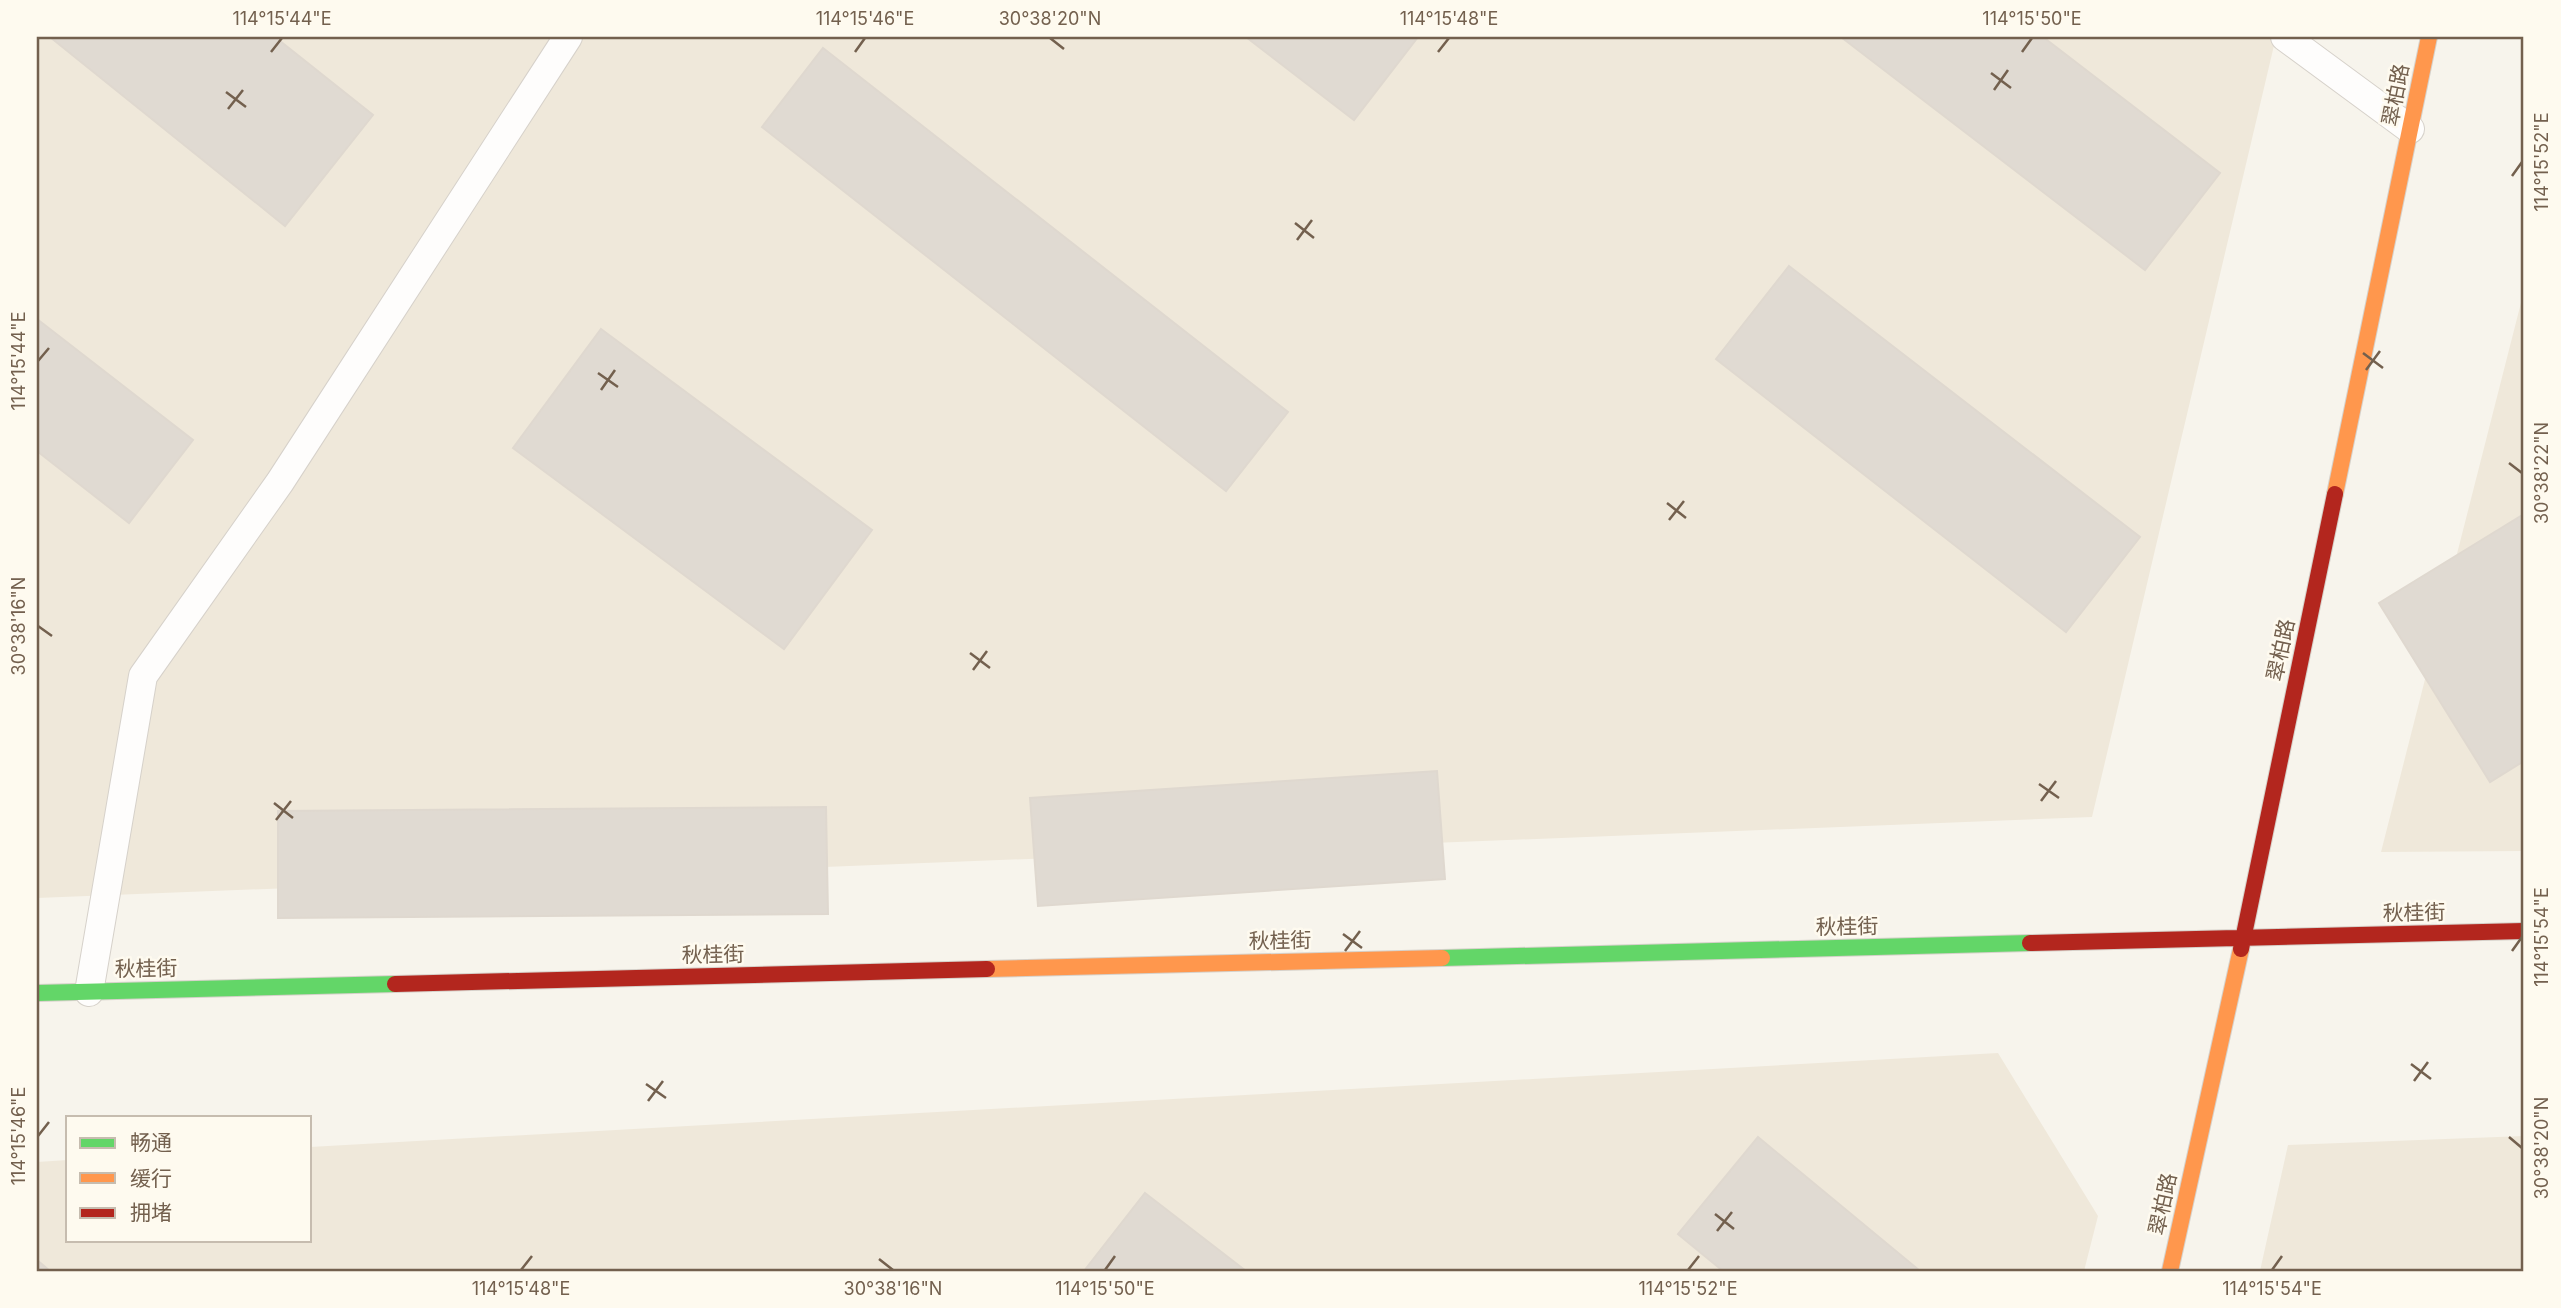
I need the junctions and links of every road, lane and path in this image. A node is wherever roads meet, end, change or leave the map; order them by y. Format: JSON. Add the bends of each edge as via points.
{"nodes":[{"id":1,"x":568,"y":37,"type":"edge"},
{"id":2,"x":2285,"y":37,"type":"edge"},
{"id":3,"x":2429,"y":37,"type":"edge"},
{"id":4,"x":2410,"y":129,"type":"junction"},
{"id":5,"x":2524,"y":931,"type":"edge"},
{"id":6,"x":2243,"y":938,"type":"junction"},
{"id":7,"x":89,"y":992,"type":"junction"},
{"id":8,"x":37,"y":993,"type":"edge"},
{"id":9,"x":2170,"y":1271,"type":"edge"}],
"edges":[{"from":1,"to":7,"type":"lane","via":[[280,482],[143,676]]},
{"from":2,"to":4,"type":"lane"},
{"from":3,"to":4,"type":"street","name":"翠柏路"},
{"from":4,"to":6,"type":"street","name":"翠柏路"},
{"from":5,"to":6,"type":"street","name":"秋桂街"},
{"from":6,"to":7,"type":"street","name":"秋桂街"},
{"from":6,"to":9,"type":"street","name":"翠柏路"},
{"from":7,"to":8,"type":"street","name":"秋桂街"}]}
